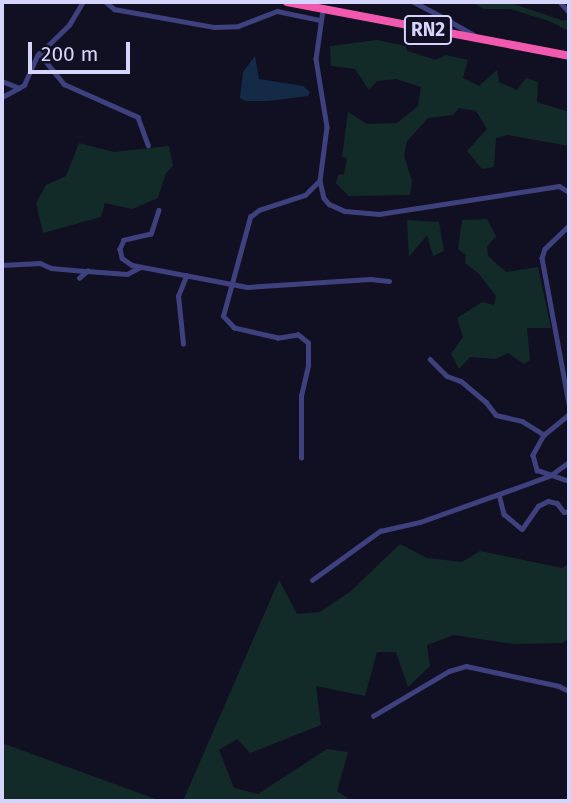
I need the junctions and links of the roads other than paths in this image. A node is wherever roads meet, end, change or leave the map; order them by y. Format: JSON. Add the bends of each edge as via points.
{"nodes":[{"id":1,"x":83,"y":2,"type":"edge"},
{"id":2,"x":106,"y":2,"type":"edge"},
{"id":3,"x":287,"y":2,"type":"edge"},
{"id":4,"x":414,"y":2,"type":"edge"},
{"id":5,"x":560,"y":2,"type":"edge"},
{"id":6,"x":323,"y":9,"type":"junction"},
{"id":7,"x":569,"y":12,"type":"edge"},
{"id":8,"x":320,"y":20,"type":"junction"},
{"id":9,"x":450,"y":21,"type":"junction"},
{"id":10,"x":450,"y":34,"type":"junction"},
{"id":11,"x":487,"y":41,"type":"junction"},
{"id":12,"x":39,"y":54,"type":"junction"},
{"id":13,"x":569,"y":57,"type":"edge"},
{"id":14,"x":2,"y":81,"type":"edge"},
{"id":15,"x":19,"y":88,"type":"junction"},
{"id":16,"x":2,"y":97,"type":"edge"},
{"id":17,"x":148,"y":145,"type":"dead end"},
{"id":18,"x":320,"y":181,"type":"junction"},
{"id":19,"x":569,"y":192,"type":"edge"},
{"id":20,"x":159,"y":210,"type":"dead end"},
{"id":21,"x":569,"y":226,"type":"edge"},
{"id":22,"x":2,"y":265,"type":"edge"},
{"id":23,"x":140,"y":267,"type":"junction"},
{"id":24,"x":87,"y":271,"type":"junction"},
{"id":25,"x":186,"y":276,"type":"junction"},
{"id":26,"x":79,"y":278,"type":"dead end"},
{"id":27,"x":389,"y":281,"type":"dead end"},
{"id":28,"x":231,"y":282,"type":"junction"},
{"id":29,"x":183,"y":344,"type":"dead end"},
{"id":30,"x":430,"y":359,"type":"dead end"},
{"id":31,"x":569,"y":404,"type":"edge"},
{"id":32,"x":569,"y":415,"type":"edge"},
{"id":33,"x":544,"y":436,"type":"junction"},
{"id":34,"x":301,"y":458,"type":"dead end"},
{"id":35,"x":569,"y":462,"type":"edge"},
{"id":36,"x":551,"y":475,"type":"junction"},
{"id":37,"x":569,"y":481,"type":"edge"},
{"id":38,"x":499,"y":494,"type":"junction"},
{"id":39,"x":569,"y":511,"type":"edge"},
{"id":40,"x":312,"y":580,"type":"dead end"},
{"id":41,"x":569,"y":691,"type":"edge"},
{"id":42,"x":373,"y":716,"type":"dead end"}],
"edges":[{"from":1,"to":12,"type":"street","via":[[71,24]]},
{"from":2,"to":8,"type":"street","via":[[114,9],[214,27],[238,26],[277,11]]},
{"from":3,"to":6,"type":"highway","number":"RN2"},
{"from":4,"to":9,"type":"street"},
{"from":5,"to":7,"type":"street"},
{"from":6,"to":8,"type":"street"},
{"from":6,"to":10,"type":"highway","number":"RN2"},
{"from":8,"to":18,"type":"street","via":[[317,74],[327,127]]},
{"from":9,"to":10,"type":"street"},
{"from":9,"to":11,"type":"street"},
{"from":10,"to":11,"type":"highway","number":"RN2"},
{"from":11,"to":13,"type":"highway","number":"RN2"},
{"from":12,"to":15,"type":"street"},
{"from":12,"to":17,"type":"street","via":[[64,85],[138,117]]},
{"from":14,"to":15,"type":"street"},
{"from":15,"to":16,"type":"street"},
{"from":18,"to":19,"type":"street","via":[[324,198],[332,206],[379,214],[559,186]]},
{"from":18,"to":28,"type":"street","via":[[305,195],[250,217]]},
{"from":20,"to":23,"type":"street","via":[[151,234],[124,240],[120,249],[122,258]]},
{"from":21,"to":31,"type":"street","via":[[545,249],[542,258]]},
{"from":22,"to":24,"type":"street","via":[[40,263]]},
{"from":23,"to":24,"type":"street","via":[[127,274]]},
{"from":23,"to":25,"type":"street"},
{"from":24,"to":26,"type":"street"},
{"from":25,"to":28,"type":"street"},
{"from":25,"to":29,"type":"street","via":[[178,296]]},
{"from":27,"to":28,"type":"street","via":[[254,287]]},
{"from":28,"to":34,"type":"street","via":[[223,316],[228,324],[278,338],[298,335],[308,343],[301,396]]},
{"from":30,"to":33,"type":"street","via":[[496,415],[522,421]]},
{"from":32,"to":33,"type":"street"},
{"from":33,"to":36,"type":"street","via":[[534,460],[537,470]]},
{"from":35,"to":36,"type":"street"},
{"from":36,"to":37,"type":"street"},
{"from":36,"to":38,"type":"street"},
{"from":38,"to":39,"type":"street","via":[[504,514],[522,529],[537,506],[548,501]]},
{"from":38,"to":40,"type":"street","via":[[380,531]]},
{"from":41,"to":42,"type":"street","via":[[466,666],[449,671]]}]}
